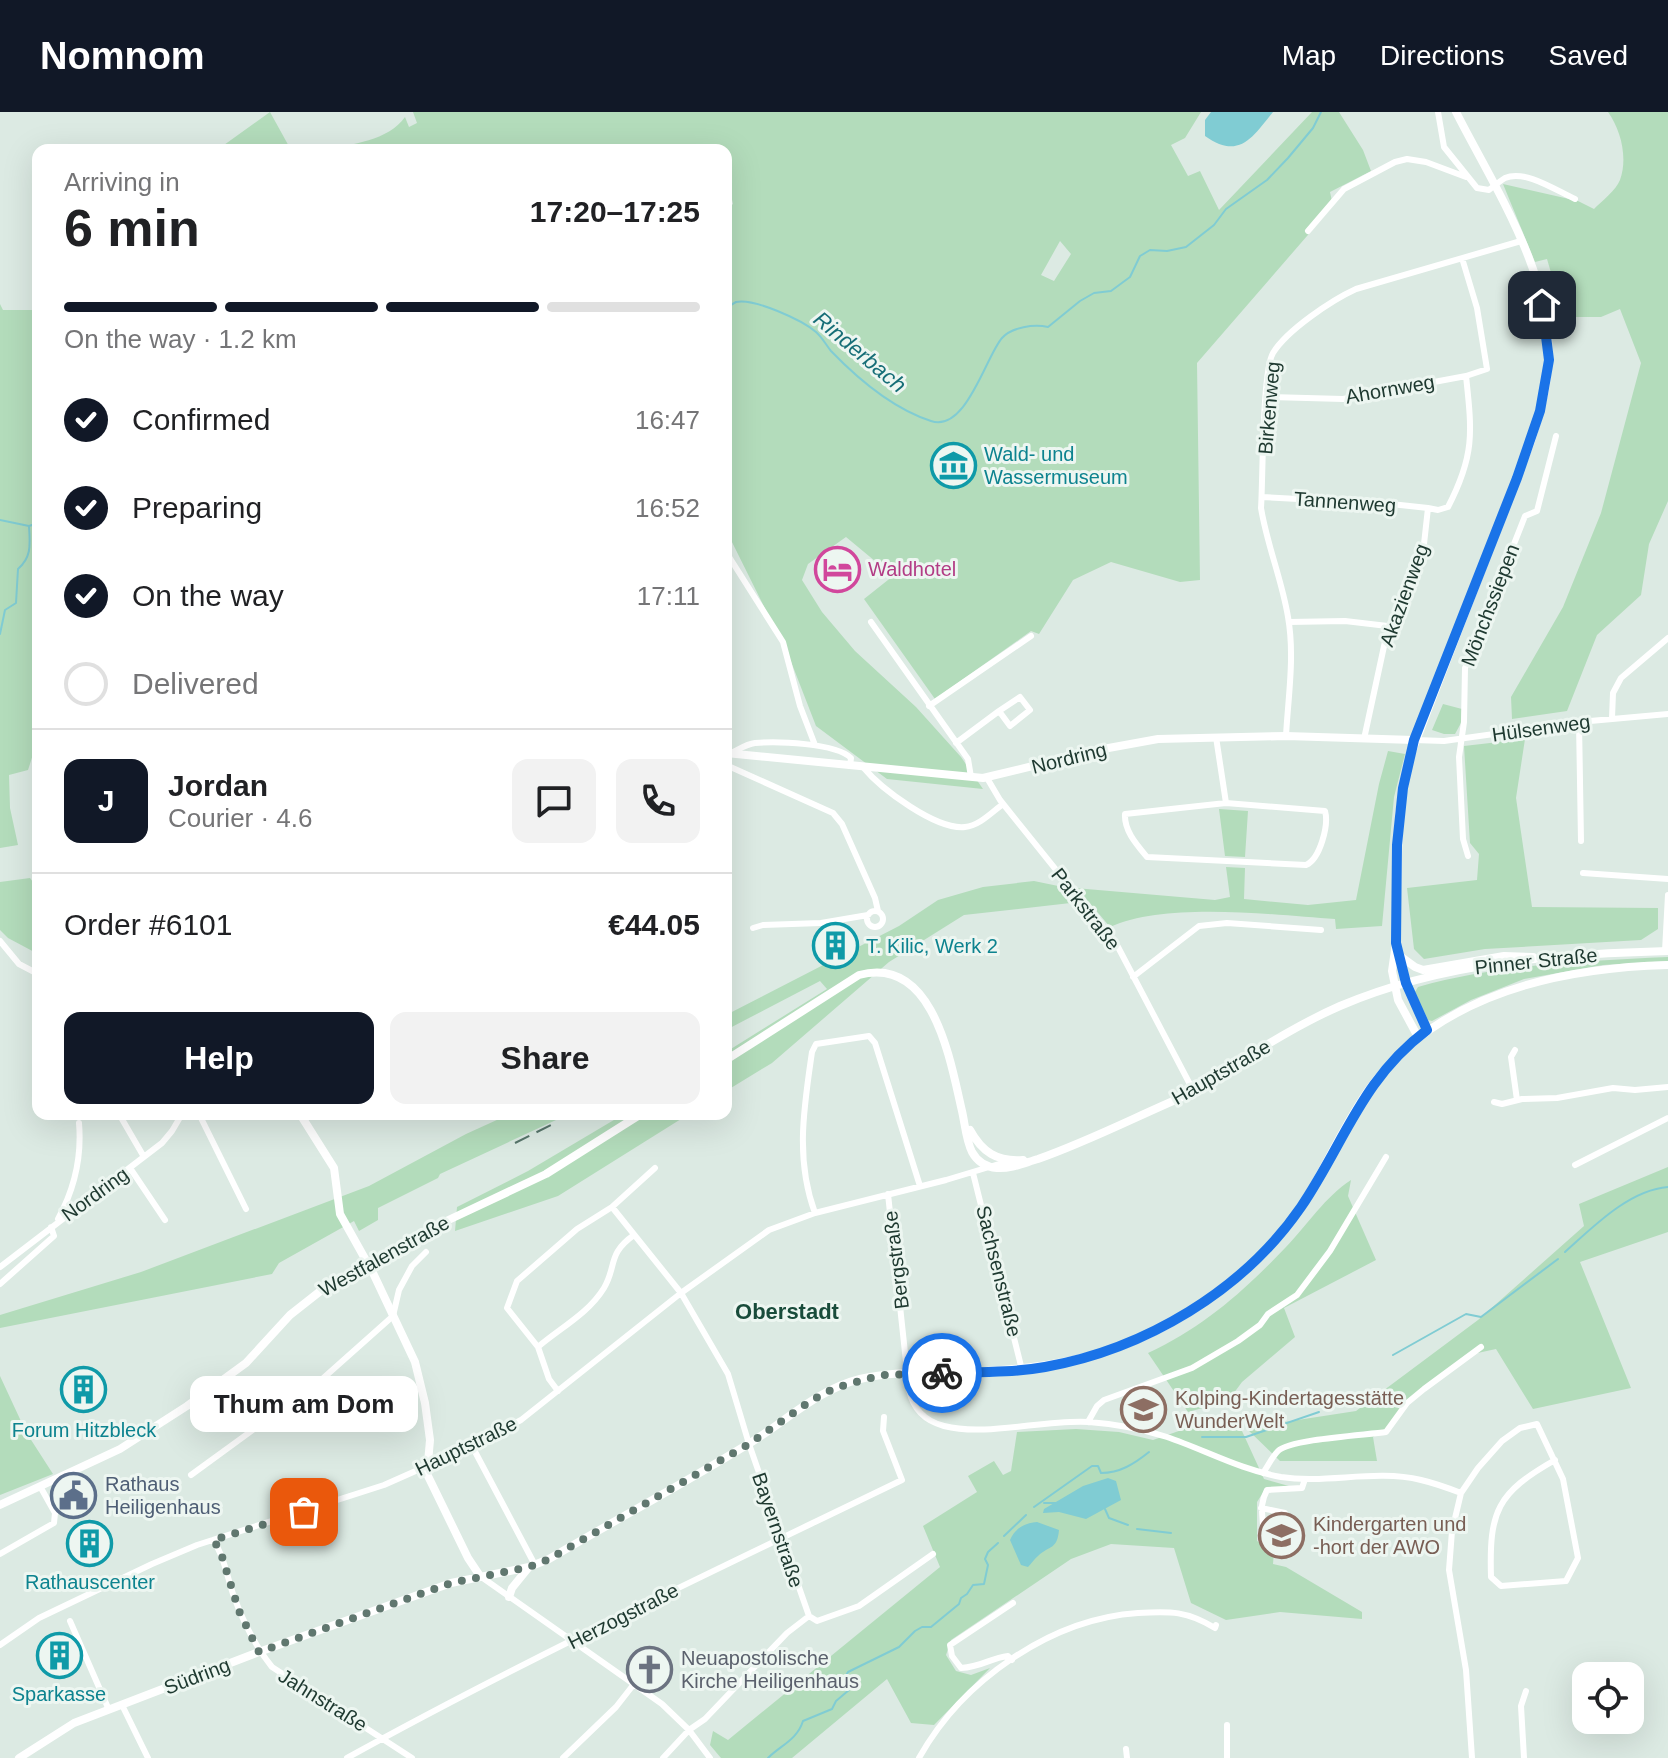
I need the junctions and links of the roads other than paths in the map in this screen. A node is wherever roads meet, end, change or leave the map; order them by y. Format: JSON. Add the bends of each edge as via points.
{"nodes":[{"id":1,"x":1438,"y":112,"type":"edge"},
{"id":2,"x":1456,"y":112,"type":"edge"},
{"id":3,"x":1466,"y":177,"type":"junction"},
{"id":4,"x":1494,"y":186,"type":"junction"},
{"id":5,"x":1575,"y":199,"type":"dead end"},
{"id":6,"x":1308,"y":231,"type":"dead end"},
{"id":7,"x":1521,"y":241,"type":"junction"},
{"id":8,"x":1462,"y":258,"type":"junction"},
{"id":9,"x":1466,"y":376,"type":"junction"},
{"id":10,"x":1266,"y":397,"type":"junction"},
{"id":11,"x":1556,"y":436,"type":"dead end"},
{"id":12,"x":1262,"y":497,"type":"junction"},
{"id":13,"x":1428,"y":508,"type":"junction"},
{"id":14,"x":732,"y":561,"type":"edge"},
{"id":15,"x":871,"y":622,"type":"dead end"},
{"id":16,"x":1289,"y":622,"type":"junction"},
{"id":17,"x":1396,"y":627,"type":"junction"},
{"id":18,"x":1031,"y":636,"type":"dead end"},
{"id":19,"x":1668,"y":638,"type":"edge"},
{"id":20,"x":929,"y":706,"type":"junction"},
{"id":21,"x":999,"y":711,"type":"junction"},
{"id":22,"x":1668,"y":714,"type":"edge"},
{"id":23,"x":1612,"y":718,"type":"junction"},
{"id":24,"x":1579,"y":722,"type":"junction"},
{"id":25,"x":1286,"y":736,"type":"junction"},
{"id":26,"x":1216,"y":737,"type":"junction"},
{"id":27,"x":1461,"y":738,"type":"junction"},
{"id":28,"x":1364,"y":739,"type":"junction"},
{"id":29,"x":1414,"y":740,"type":"junction"},
{"id":30,"x":956,"y":743,"type":"junction"},
{"id":31,"x":815,"y":745,"type":"junction"},
{"id":32,"x":732,"y":752,"type":"edge"},
{"id":33,"x":732,"y":753,"type":"edge"},
{"id":34,"x":850,"y":766,"type":"junction"},
{"id":35,"x":863,"y":767,"type":"junction"},
{"id":36,"x":732,"y":768,"type":"edge"},
{"id":37,"x":971,"y":777,"type":"junction"},
{"id":38,"x":987,"y":778,"type":"junction"},
{"id":39,"x":1226,"y":803,"type":"junction"},
{"id":40,"x":1003,"y":804,"type":"junction"},
{"id":41,"x":1581,"y":841,"type":"dead end"},
{"id":42,"x":1468,"y":856,"type":"dead end"},
{"id":43,"x":1583,"y":873,"type":"dead end"},
{"id":44,"x":1668,"y":879,"type":"edge"},
{"id":45,"x":1668,"y":895,"type":"edge"},
{"id":46,"x":878,"y":911,"type":"junction"},
{"id":47,"x":868,"y":915,"type":"junction"},
{"id":48,"x":753,"y":928,"type":"dead end"},
{"id":49,"x":1321,"y":930,"type":"dead end"},
{"id":50,"x":0,"y":941,"type":"edge"},
{"id":51,"x":1396,"y":943,"type":"junction"},
{"id":52,"x":1667,"y":951,"type":"edge"},
{"id":53,"x":1400,"y":956,"type":"junction"},
{"id":54,"x":1542,"y":958,"type":"junction"},
{"id":55,"x":1668,"y":965,"type":"edge"},
{"id":56,"x":32,"y":971,"type":"edge"},
{"id":57,"x":1133,"y":977,"type":"junction"},
{"id":58,"x":1406,"y":983,"type":"junction"},
{"id":59,"x":1394,"y":986,"type":"junction"},
{"id":60,"x":1427,"y":1030,"type":"junction"},
{"id":61,"x":1418,"y":1037,"type":"junction"},
{"id":62,"x":1515,"y":1050,"type":"dead end"},
{"id":63,"x":732,"y":1056,"type":"edge"},
{"id":64,"x":1668,"y":1087,"type":"edge"},
{"id":65,"x":1194,"y":1092,"type":"junction"},
{"id":66,"x":1517,"y":1100,"type":"junction"},
{"id":67,"x":1494,"y":1102,"type":"dead end"},
{"id":68,"x":1668,"y":1118,"type":"edge"},
{"id":69,"x":964,"y":1119,"type":"junction"},
{"id":70,"x":122,"y":1120,"type":"edge"},
{"id":71,"x":178,"y":1120,"type":"edge"},
{"id":72,"x":202,"y":1120,"type":"edge"},
{"id":73,"x":304,"y":1120,"type":"edge"},
{"id":74,"x":632,"y":1120,"type":"edge"},
{"id":75,"x":79,"y":1123,"type":"dead end"},
{"id":76,"x":144,"y":1157,"type":"junction"},
{"id":77,"x":1386,"y":1157,"type":"dead end"},
{"id":78,"x":1036,"y":1159,"type":"junction"},
{"id":79,"x":1010,"y":1161,"type":"junction"},
{"id":80,"x":1575,"y":1165,"type":"dead end"},
{"id":81,"x":991,"y":1167,"type":"junction"},
{"id":82,"x":130,"y":1168,"type":"junction"},
{"id":83,"x":655,"y":1168,"type":"dead end"},
{"id":84,"x":973,"y":1173,"type":"junction"},
{"id":85,"x":920,"y":1186,"type":"junction"},
{"id":86,"x":888,"y":1194,"type":"junction"},
{"id":87,"x":612,"y":1207,"type":"junction"},
{"id":88,"x":246,"y":1209,"type":"dead end"},
{"id":89,"x":815,"y":1213,"type":"junction"},
{"id":90,"x":165,"y":1220,"type":"dead end"},
{"id":91,"x":53,"y":1224,"type":"junction"},
{"id":92,"x":634,"y":1235,"type":"junction"},
{"id":93,"x":426,"y":1252,"type":"dead end"},
{"id":94,"x":367,"y":1263,"type":"junction"},
{"id":95,"x":0,"y":1267,"type":"edge"},
{"id":96,"x":0,"y":1284,"type":"edge"},
{"id":97,"x":681,"y":1293,"type":"junction"},
{"id":98,"x":393,"y":1316,"type":"junction"},
{"id":99,"x":538,"y":1347,"type":"junction"},
{"id":100,"x":1481,"y":1347,"type":"dead end"},
{"id":101,"x":1022,"y":1370,"type":"junction"},
{"id":102,"x":907,"y":1373,"type":"junction"},
{"id":103,"x":558,"y":1391,"type":"junction"},
{"id":104,"x":884,"y":1417,"type":"dead end"},
{"id":105,"x":1088,"y":1422,"type":"junction"},
{"id":106,"x":749,"y":1444,"type":"junction"},
{"id":107,"x":472,"y":1446,"type":"junction"},
{"id":108,"x":1555,"y":1460,"type":"junction"},
{"id":109,"x":426,"y":1467,"type":"junction"},
{"id":110,"x":1263,"y":1473,"type":"junction"},
{"id":111,"x":191,"y":1475,"type":"dead end"},
{"id":112,"x":1305,"y":1479,"type":"junction"},
{"id":113,"x":41,"y":1488,"type":"junction"},
{"id":114,"x":1461,"y":1493,"type":"junction"},
{"id":115,"x":0,"y":1505,"type":"edge"},
{"id":116,"x":1261,"y":1508,"type":"junction"},
{"id":117,"x":781,"y":1538,"type":"junction"},
{"id":118,"x":213,"y":1540,"type":"junction"},
{"id":119,"x":0,"y":1554,"type":"edge"},
{"id":120,"x":933,"y":1554,"type":"dead end"},
{"id":121,"x":532,"y":1566,"type":"junction"},
{"id":122,"x":480,"y":1576,"type":"junction"},
{"id":123,"x":509,"y":1597,"type":"junction"},
{"id":124,"x":1013,"y":1603,"type":"dead end"},
{"id":125,"x":809,"y":1616,"type":"junction"},
{"id":126,"x":70,"y":1621,"type":"dead end"},
{"id":127,"x":1216,"y":1625,"type":"dead end"},
{"id":128,"x":573,"y":1642,"type":"junction"},
{"id":129,"x":0,"y":1645,"type":"edge"},
{"id":130,"x":259,"y":1652,"type":"junction"},
{"id":131,"x":1012,"y":1660,"type":"junction"},
{"id":132,"x":634,"y":1684,"type":"junction"},
{"id":133,"x":1526,"y":1691,"type":"dead end"},
{"id":134,"x":122,"y":1705,"type":"junction"},
{"id":135,"x":109,"y":1710,"type":"junction"},
{"id":136,"x":1227,"y":1725,"type":"dead end"},
{"id":137,"x":689,"y":1730,"type":"junction"},
{"id":138,"x":384,"y":1738,"type":"junction"},
{"id":139,"x":1126,"y":1749,"type":"dead end"},
{"id":140,"x":19,"y":1758,"type":"edge"},
{"id":141,"x":148,"y":1758,"type":"edge"},
{"id":142,"x":347,"y":1758,"type":"edge"},
{"id":143,"x":412,"y":1758,"type":"edge"},
{"id":144,"x":563,"y":1758,"type":"edge"},
{"id":145,"x":663,"y":1758,"type":"edge"},
{"id":146,"x":710,"y":1758,"type":"edge"},
{"id":147,"x":919,"y":1758,"type":"edge"},
{"id":148,"x":1127,"y":1758,"type":"edge"},
{"id":149,"x":1227,"y":1758,"type":"edge"},
{"id":150,"x":1472,"y":1758,"type":"edge"},
{"id":151,"x":1524,"y":1758,"type":"edge"}],
"edges":[{"from":1,"to":3,"type":"street","via":[[1444,147]]},
{"from":2,"to":4,"type":"street"},
{"from":3,"to":4,"type":"street","via":[[1477,188]]},
{"from":3,"to":6,"type":"street","via":[[1426,162],[1395,162],[1344,189]]},
{"from":4,"to":5,"type":"street","via":[[1505,178],[1521,177]]},
{"from":4,"to":7,"type":"street"},
{"from":7,"to":8,"type":"street","name":"Birkenweg"},
{"from":7,"to":29,"type":"street","via":[[1545,322],[1545,390],[1526,453]]},
{"from":8,"to":9,"type":"street","via":[[1487,369]]},
{"from":8,"to":10,"type":"street","name":"Birkenweg","via":[[1332,300],[1273,353]]},
{"from":9,"to":10,"type":"street","name":"Ahornweg","via":[[1343,399]]},
{"from":9,"to":13,"type":"street","via":[[1472,431],[1466,468],[1448,507]]},
{"from":10,"to":12,"type":"street","name":"Birkenweg"},
{"from":11,"to":27,"type":"street","name":"Mönchssiepen","via":[[1537,511],[1525,516],[1465,668]]},
{"from":12,"to":13,"type":"street","name":"Tannenweg"},
{"from":12,"to":16,"type":"street","name":"Birkenweg","via":[[1265,530]]},
{"from":13,"to":17,"type":"street","name":"Akazienweg","via":[[1424,544]]},
{"from":14,"to":31,"type":"street","via":[[783,642]]},
{"from":15,"to":20,"type":"street"},
{"from":16,"to":17,"type":"street"},
{"from":16,"to":25,"type":"street","name":"Birkenweg"},
{"from":17,"to":28,"type":"street","name":"Akazienweg","via":[[1386,637]]},
{"from":18,"to":20,"type":"street"},
{"from":19,"to":23,"type":"street","via":[[1621,678],[1613,693]]},
{"from":20,"to":30,"type":"street"},
{"from":21,"to":21,"type":"street","via":[[1020,697],[1030,710],[1010,726]]},
{"from":21,"to":30,"type":"street"},
{"from":22,"to":23,"type":"street","name":"Hülsenweg"},
{"from":23,"to":24,"type":"street","name":"Hülsenweg"},
{"from":24,"to":27,"type":"street","name":"Hülsenweg"},
{"from":24,"to":41,"type":"street"},
{"from":25,"to":26,"type":"street","name":"Nordring"},
{"from":25,"to":28,"type":"street","name":"Nordring"},
{"from":26,"to":38,"type":"street","name":"Nordring","via":[[1130,743]]},
{"from":26,"to":39,"type":"street"},
{"from":27,"to":29,"type":"street","name":"Hülsenweg"},
{"from":27,"to":42,"type":"street"},
{"from":28,"to":29,"type":"street","name":"Nordring"},
{"from":29,"to":51,"type":"street","via":[[1399,814]]},
{"from":30,"to":37,"type":"street","via":[[968,759]]},
{"from":31,"to":32,"type":"street","via":[[755,743]]},
{"from":31,"to":34,"type":"street","via":[[846,753]]},
{"from":33,"to":34,"type":"street","name":"Nordring"},
{"from":34,"to":35,"type":"street","name":"Nordring"},
{"from":35,"to":37,"type":"street","name":"Nordring"},
{"from":35,"to":40,"type":"street","via":[[879,784],[952,826],[976,824]]},
{"from":36,"to":46,"type":"street","via":[[833,813]]},
{"from":37,"to":38,"type":"street","name":"Nordring"},
{"from":38,"to":40,"type":"street","name":"Parkstraße"},
{"from":39,"to":39,"type":"street","via":[[1325,811],[1312,863],[1147,857],[1125,821],[1125,814]]},
{"from":40,"to":57,"type":"street","name":"Parkstraße","via":[[1118,947]]},
{"from":43,"to":44,"type":"street"},
{"from":45,"to":52,"type":"street"},
{"from":46,"to":47,"type":"street"},
{"from":46,"to":47,"type":"street","via":[[883,919],[878,926],[869,924]]},
{"from":47,"to":48,"type":"street"},
{"from":49,"to":57,"type":"street","via":[[1199,926]]},
{"from":50,"to":56,"type":"street"},
{"from":51,"to":53,"type":"street"},
{"from":51,"to":59,"type":"street"},
{"from":52,"to":54,"type":"street","name":"Pinner Straße"},
{"from":53,"to":54,"type":"street","via":[[1423,970],[1504,956]]},
{"from":53,"to":58,"type":"street"},
{"from":54,"to":58,"type":"street","name":"Pinner Straße"},
{"from":55,"to":60,"type":"street","name":"Südring","via":[[1565,975],[1509,989]]},
{"from":57,"to":65,"type":"street","name":"Parkstraße"},
{"from":58,"to":59,"type":"street","name":"Hauptstraße"},
{"from":58,"to":60,"type":"street"},
{"from":59,"to":61,"type":"street"},
{"from":59,"to":65,"type":"street","name":"Hauptstraße","via":[[1326,1013]]},
{"from":60,"to":61,"type":"street","name":"Südring"},
{"from":61,"to":101,"type":"street","name":"Südring","via":[[1364,1096],[1302,1206],[1226,1286],[1184,1315],[1119,1347]]},
{"from":62,"to":66,"type":"street","via":[[1511,1057]]},
{"from":63,"to":69,"type":"street","via":[[847,981],[869,973],[892,974],[911,983],[935,1019]]},
{"from":64,"to":66,"type":"street"},
{"from":65,"to":78,"type":"street","name":"Hauptstraße"},
{"from":66,"to":67,"type":"street"},
{"from":68,"to":80,"type":"street"},
{"from":69,"to":79,"type":"street","via":[[989,1154]]},
{"from":69,"to":81,"type":"street","via":[[971,1150]]},
{"from":70,"to":76,"type":"street"},
{"from":71,"to":76,"type":"street","name":"Nordring"},
{"from":72,"to":88,"type":"street"},
{"from":73,"to":94,"type":"street","via":[[334,1168],[338,1209]]},
{"from":74,"to":94,"type":"street","name":"Westfalenstraße","via":[[534,1180]]},
{"from":75,"to":91,"type":"street","via":[[78,1167],[70,1197]]},
{"from":76,"to":82,"type":"street","name":"Nordring"},
{"from":77,"to":105,"type":"street","via":[[1297,1295],[1192,1368],[1104,1400]]},
{"from":78,"to":79,"type":"street","name":"Hauptstraße"},
{"from":78,"to":81,"type":"street","name":"Hauptstraße","via":[[1009,1168]]},
{"from":79,"to":81,"type":"street","name":"Hauptstraße"},
{"from":81,"to":84,"type":"street","name":"Hauptstraße"},
{"from":82,"to":90,"type":"street"},
{"from":82,"to":91,"type":"street","name":"Nordring"},
{"from":83,"to":87,"type":"street"},
{"from":84,"to":85,"type":"street","name":"Hauptstraße"},
{"from":84,"to":101,"type":"street","name":"Sachsenstraße"},
{"from":85,"to":86,"type":"street","name":"Hauptstraße"},
{"from":85,"to":89,"type":"street","via":[[875,1043],[869,1036],[827,1041],[816,1044],[812,1052],[801,1130],[805,1178]]},
{"from":86,"to":89,"type":"street","name":"Hauptstraße"},
{"from":86,"to":102,"type":"street","name":"Bergstraße"},
{"from":87,"to":92,"type":"street","name":"Bayernstraße"},
{"from":87,"to":99,"type":"street","via":[[577,1229],[517,1281],[507,1308]]},
{"from":89,"to":97,"type":"street","name":"Hauptstraße","via":[[769,1231]]},
{"from":91,"to":95,"type":"street","name":"Nordring"},
{"from":91,"to":96,"type":"street","via":[[54,1236]]},
{"from":92,"to":97,"type":"street","name":"Bayernstraße"},
{"from":92,"to":99,"type":"street","via":[[615,1252],[604,1288],[573,1322]]},
{"from":93,"to":98,"type":"street","via":[[399,1290]]},
{"from":94,"to":98,"type":"street"},
{"from":94,"to":113,"type":"street","name":"Westfalenstraße","via":[[311,1296],[246,1363],[187,1406],[120,1449]]},
{"from":97,"to":103,"type":"street","name":"Hauptstraße"},
{"from":97,"to":106,"type":"street","name":"Bayernstraße","via":[[728,1374]]},
{"from":98,"to":109,"type":"street","via":[[421,1383],[430,1440]]},
{"from":98,"to":111,"type":"street","via":[[320,1381]]},
{"from":99,"to":103,"type":"street"},
{"from":100,"to":110,"type":"street","via":[[1407,1403],[1386,1432],[1286,1446]]},
{"from":101,"to":102,"type":"street","name":"Südring"},
{"from":102,"to":105,"type":"street","name":"Bergstraße","via":[[913,1404],[943,1426],[981,1429]]},
{"from":102,"to":106,"type":"street","name":"Südring","via":[[835,1388]]},
{"from":103,"to":107,"type":"street","name":"Hauptstraße","via":[[521,1420]]},
{"from":104,"to":117,"type":"street","name":"Herzogstraße","via":[[883,1431],[902,1480]]},
{"from":105,"to":110,"type":"street","name":"Bergstraße","via":[[1150,1432]]},
{"from":106,"to":117,"type":"street","name":"Bayernstraße"},
{"from":106,"to":121,"type":"street","name":"Südring"},
{"from":107,"to":109,"type":"street","name":"Hauptstraße"},
{"from":107,"to":121,"type":"street"},
{"from":108,"to":108,"type":"street","via":[[1578,1558],[1575,1568],[1566,1581],[1501,1586],[1491,1577],[1490,1565],[1498,1509],[1525,1478]]},
{"from":108,"to":114,"type":"street","via":[[1537,1424],[1520,1428],[1502,1441]]},
{"from":109,"to":118,"type":"street","name":"Hauptstraße","via":[[355,1496]]},
{"from":109,"to":122,"type":"street"},
{"from":110,"to":112,"type":"street","name":"Bergstraße"},
{"from":112,"to":114,"type":"street","via":[[1403,1477]]},
{"from":112,"to":116,"type":"street","via":[[1302,1488],[1267,1490]]},
{"from":113,"to":115,"type":"street","name":"Westfalenstraße"},
{"from":113,"to":119,"type":"street","via":[[55,1513],[54,1523]]},
{"from":114,"to":150,"type":"street","via":[[1449,1570],[1467,1682]]},
{"from":116,"to":116,"type":"street","via":[[1263,1525],[1285,1529],[1285,1513]]},
{"from":117,"to":125,"type":"street","name":"Bayernstraße"},
{"from":117,"to":128,"type":"street","name":"Herzogstraße"},
{"from":118,"to":129,"type":"street","name":"Hauptstraße","via":[[48,1613]]},
{"from":118,"to":130,"type":"street","name":"Jahnstraße"},
{"from":120,"to":125,"type":"street","via":[[859,1606],[817,1621]]},
{"from":121,"to":122,"type":"street","name":"Südring"},
{"from":121,"to":123,"type":"street"},
{"from":122,"to":123,"type":"street"},
{"from":122,"to":130,"type":"street","name":"Südring"},
{"from":123,"to":128,"type":"street"},
{"from":124,"to":131,"type":"street","via":[[950,1645],[961,1668],[979,1667],[1002,1656]]},
{"from":125,"to":137,"type":"street"},
{"from":126,"to":135,"type":"street"},
{"from":127,"to":131,"type":"street","via":[[1180,1612],[1114,1615],[1074,1627]]},
{"from":128,"to":132,"type":"street"},
{"from":128,"to":138,"type":"street","name":"Herzogstraße"},
{"from":130,"to":134,"type":"street","name":"Südring"},
{"from":130,"to":138,"type":"street","name":"Jahnstraße","via":[[272,1667]]},
{"from":131,"to":147,"type":"street","via":[[970,1692]]},
{"from":132,"to":137,"type":"street"},
{"from":132,"to":144,"type":"street"},
{"from":133,"to":151,"type":"street","via":[[1521,1706]]},
{"from":134,"to":135,"type":"street","name":"Südring"},
{"from":134,"to":141,"type":"street"},
{"from":135,"to":140,"type":"street","name":"Südring","via":[[59,1730]]},
{"from":136,"to":149,"type":"street"},
{"from":137,"to":145,"type":"street"},
{"from":137,"to":146,"type":"street"},
{"from":138,"to":142,"type":"street","name":"Herzogstraße"},
{"from":138,"to":143,"type":"street","name":"Jahnstraße"},
{"from":139,"to":148,"type":"street"}]}
